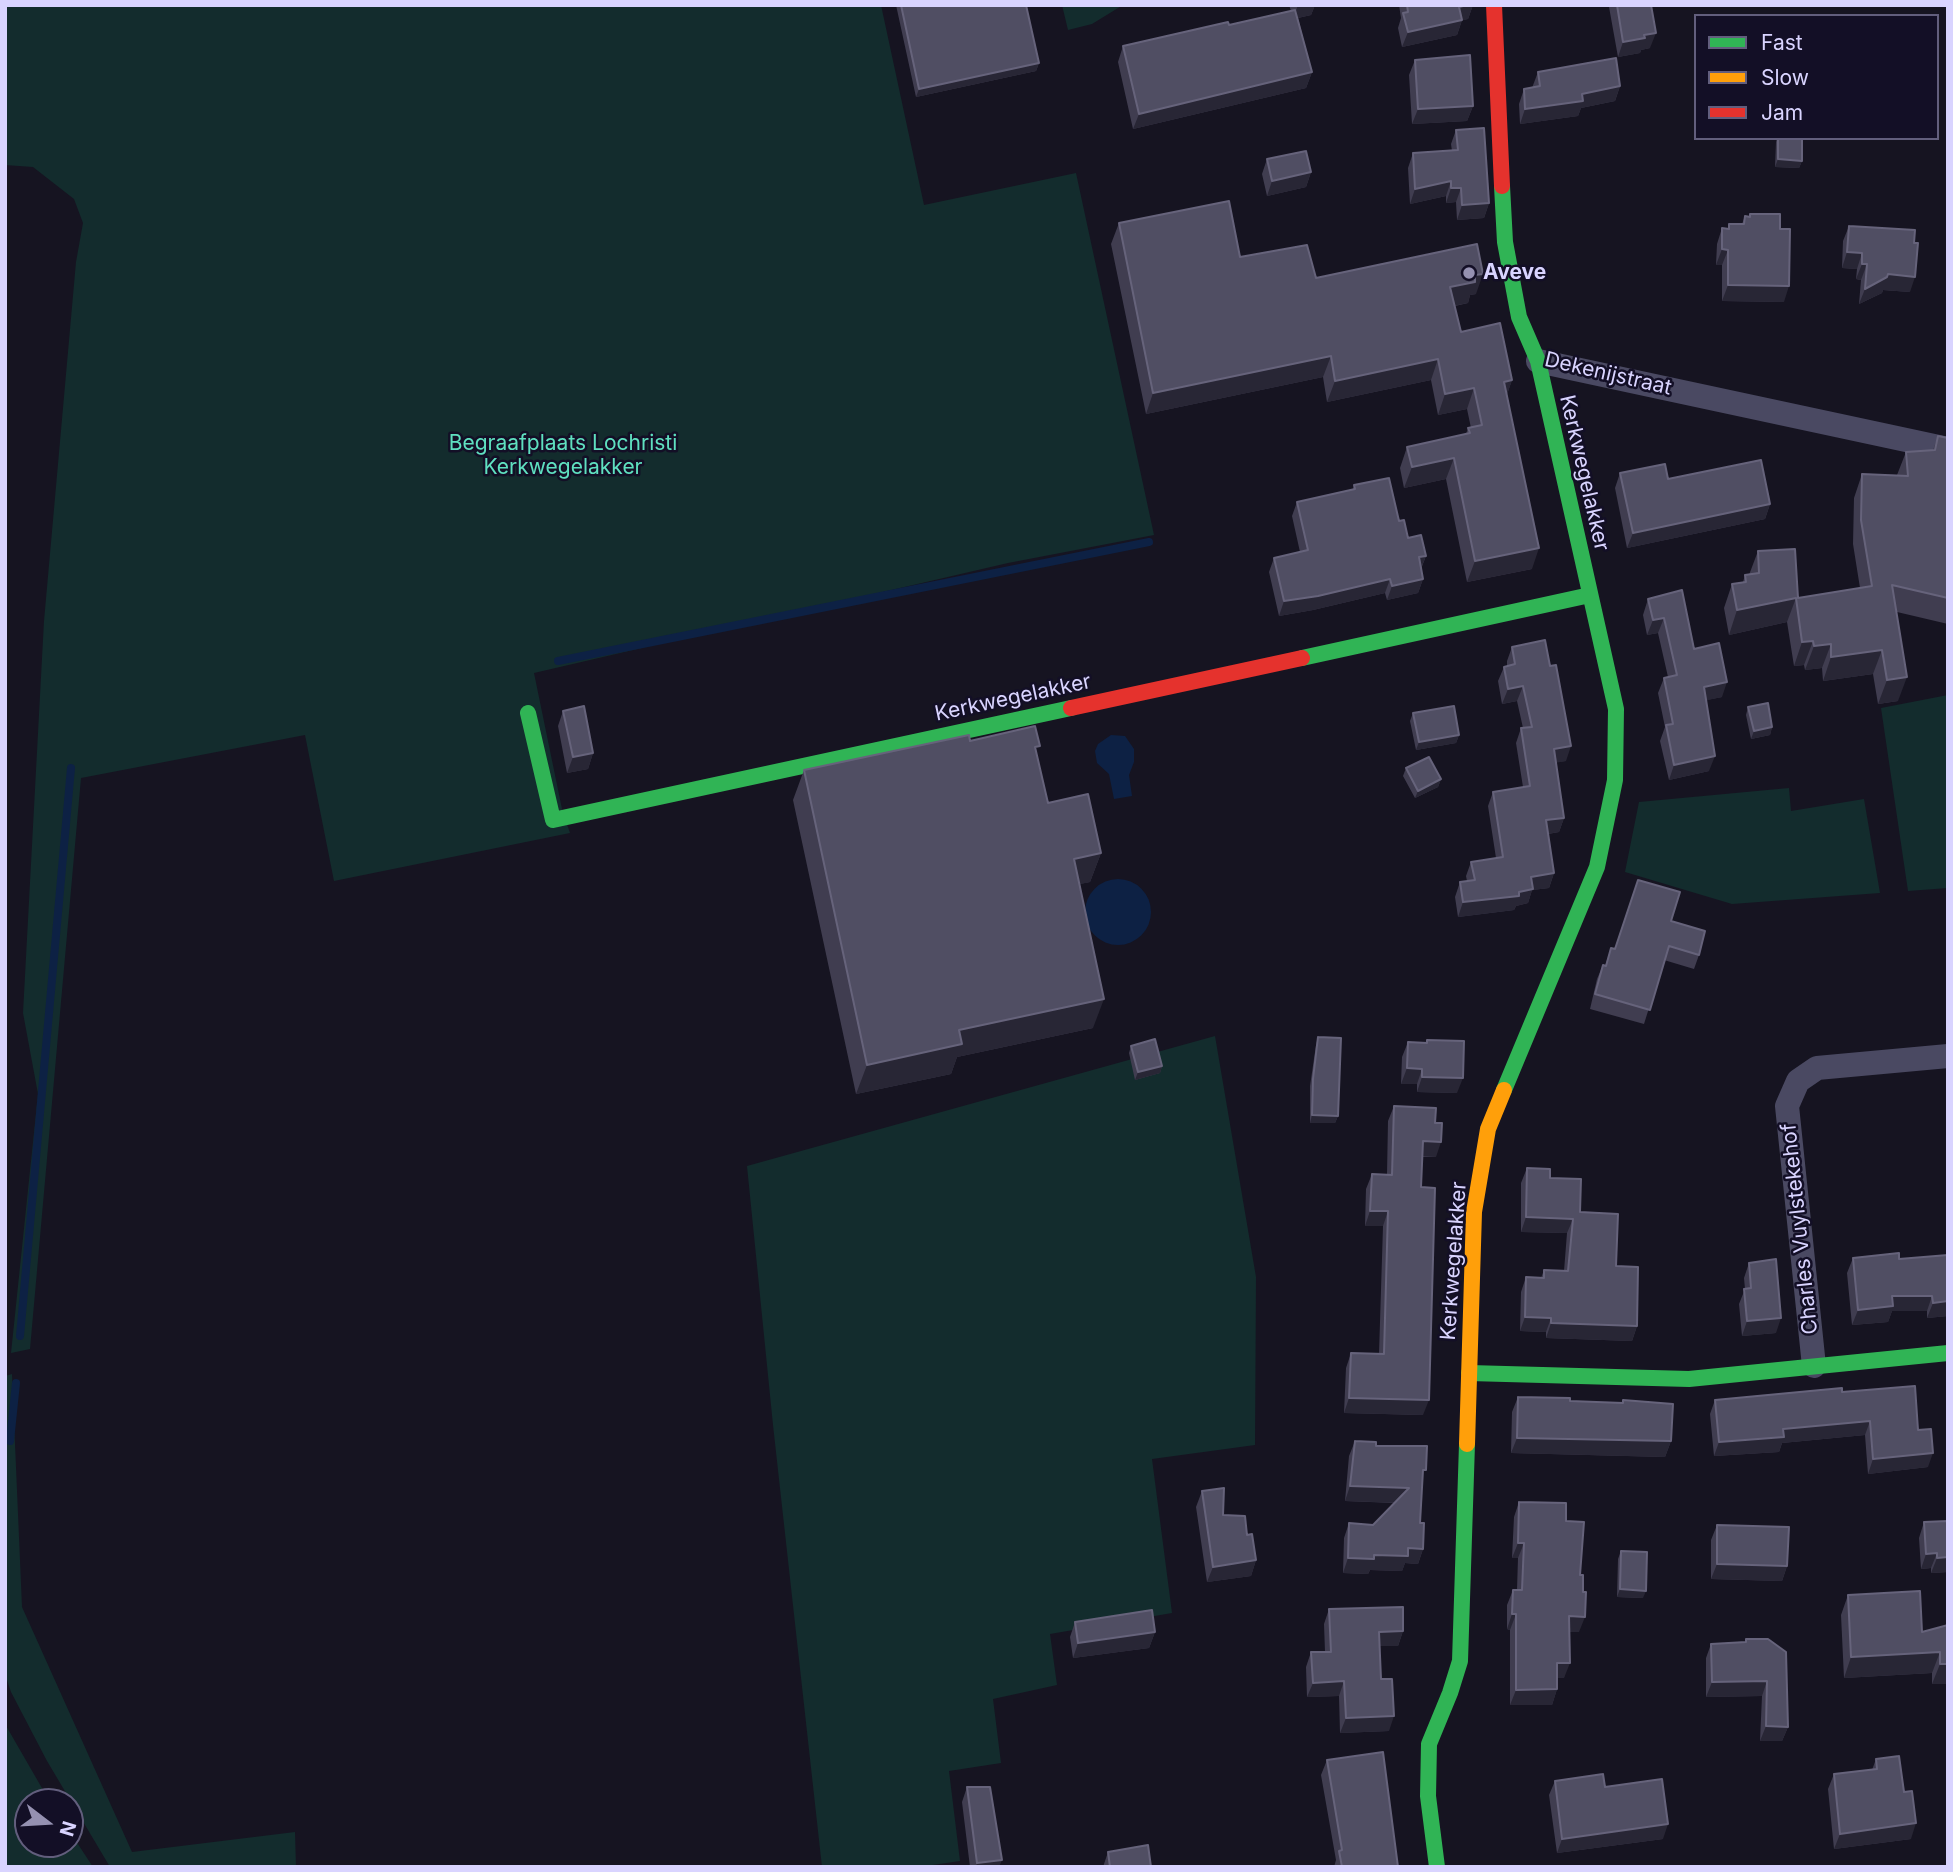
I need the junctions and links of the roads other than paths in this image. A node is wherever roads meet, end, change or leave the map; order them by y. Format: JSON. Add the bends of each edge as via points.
{"nodes":[{"id":1,"x":1494,"y":5,"type":"edge"},
{"id":2,"x":1538,"y":361,"type":"junction"},
{"id":3,"x":1948,"y":449,"type":"edge"},
{"id":4,"x":1590,"y":595,"type":"junction"},
{"id":5,"x":528,"y":713,"type":"dead end"},
{"id":6,"x":1948,"y":1056,"type":"edge"},
{"id":7,"x":1948,"y":1353,"type":"edge"},
{"id":8,"x":1814,"y":1366,"type":"junction"},
{"id":9,"x":1469,"y":1373,"type":"junction"},
{"id":10,"x":1437,"y":1867,"type":"edge"}],
"edges":[{"from":1,"to":2,"type":"street","name":"Dekenijstraat","via":[[1505,242],[1519,317]]},
{"from":2,"to":3,"type":"street","name":"Dekenijstraat"},
{"from":2,"to":4,"type":"street","name":"Kerkwegelakker"},
{"from":4,"to":5,"type":"street","name":"Kerkwegelakker","via":[[553,820]]},
{"from":4,"to":9,"type":"street","name":"Kerkwegelakker","via":[[1616,709],[1615,780],[1597,867],[1488,1129],[1475,1212]]},
{"from":6,"to":8,"type":"street","name":"Charles Vuylstekehof","via":[[1817,1068],[1798,1082],[1787,1106]]},
{"from":7,"to":8,"type":"street"},
{"from":8,"to":9,"type":"street","via":[[1689,1379]]},
{"from":9,"to":10,"type":"street","name":"Kerkwegelakker","via":[[1460,1661],[1429,1744],[1428,1796]]}]}
